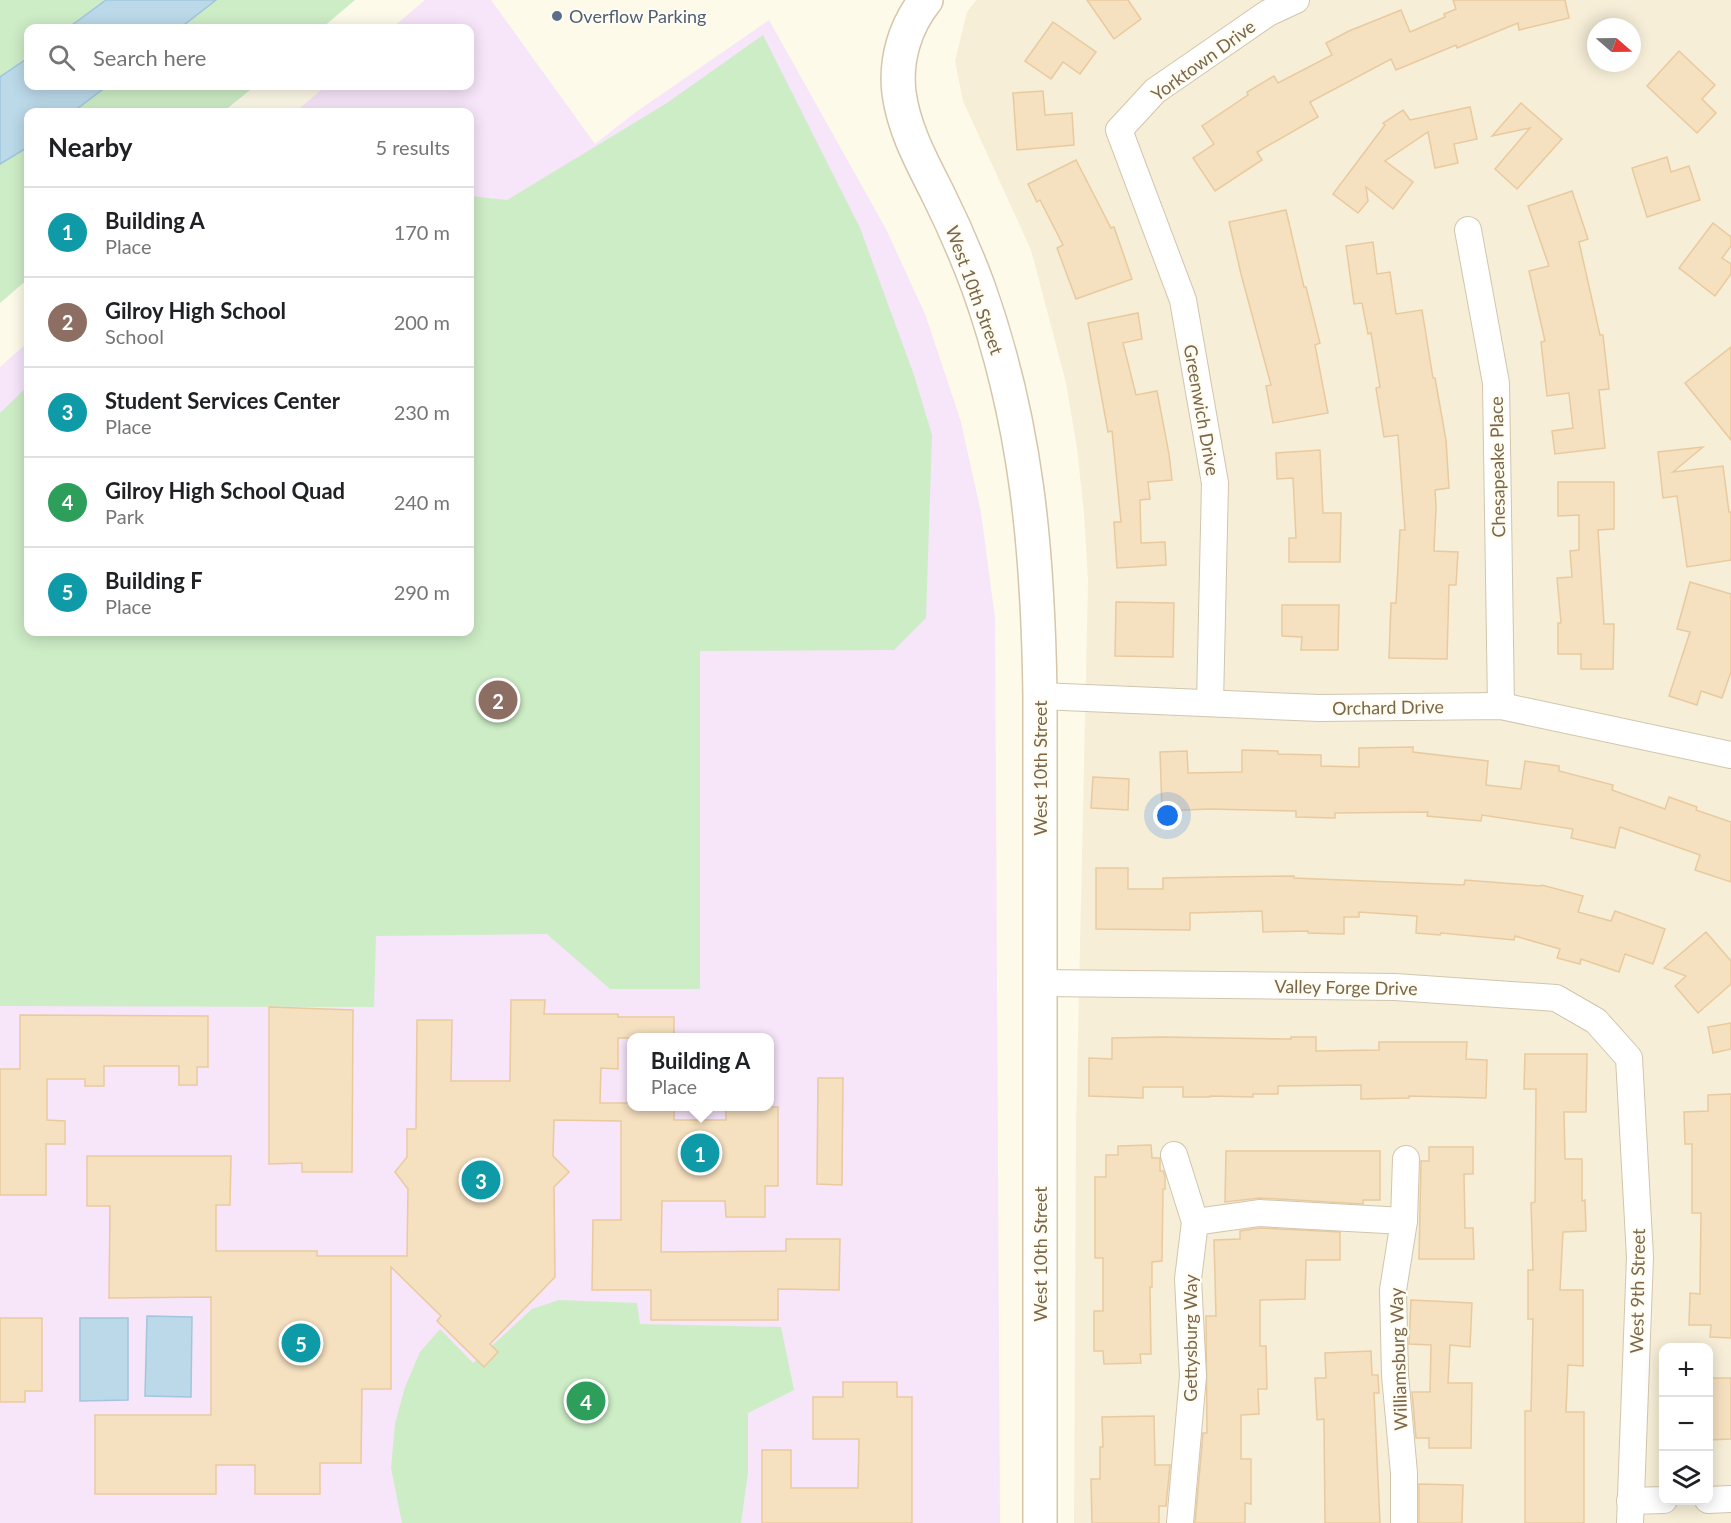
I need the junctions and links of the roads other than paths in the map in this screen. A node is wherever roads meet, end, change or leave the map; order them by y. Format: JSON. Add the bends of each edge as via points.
{"nodes":[{"id":1,"x":926,"y":0,"type":"edge"},
{"id":2,"x":1296,"y":0,"type":"edge"},
{"id":3,"x":1119,"y":130,"type":"joint"},
{"id":4,"x":1468,"y":230,"type":"dead end"},
{"id":5,"x":1040,"y":696,"type":"junction"},
{"id":6,"x":1210,"y":703,"type":"junction"},
{"id":7,"x":1501,"y":706,"type":"junction"},
{"id":8,"x":1731,"y":755,"type":"edge"},
{"id":9,"x":1040,"y":983,"type":"junction"},
{"id":10,"x":1629,"y":1058,"type":"joint"},
{"id":11,"x":1174,"y":1155,"type":"dead end"},
{"id":12,"x":1406,"y":1159,"type":"dead end"},
{"id":13,"x":1404,"y":1221,"type":"junction"},
{"id":14,"x":1195,"y":1222,"type":"junction"},
{"id":15,"x":1731,"y":1499,"type":"edge"},
{"id":16,"x":1713,"y":1500,"type":"edge"},
{"id":17,"x":1659,"y":1502,"type":"edge"},
{"id":18,"x":1630,"y":1512,"type":"edge"},
{"id":19,"x":1040,"y":1523,"type":"edge"},
{"id":20,"x":1180,"y":1523,"type":"edge"},
{"id":21,"x":1404,"y":1523,"type":"edge"}],
"edges":[{"from":1,"to":5,"type":"street","name":"West 10th Street","via":[[905,36],[898,73],[903,112],[913,143],[977,284],[1019,433],[1035,558]]},
{"from":2,"to":3,"type":"street","name":"Yorktown Drive","via":[[1268,13],[1155,91]]},
{"from":3,"to":6,"type":"street","name":"Greenwich Drive","via":[[1183,300],[1215,483]]},
{"from":4,"to":7,"type":"street","name":"Chesapeake Place","via":[[1496,383]]},
{"from":5,"to":6,"type":"street","name":"Orchard Drive"},
{"from":5,"to":9,"type":"street","name":"West 10th Street"},
{"from":6,"to":7,"type":"street","name":"Orchard Drive","via":[[1320,708]]},
{"from":7,"to":8,"type":"street","name":"Orchard Drive"},
{"from":9,"to":10,"type":"street","name":"Valley Forge Drive","via":[[1395,987],[1556,998],[1596,1021]]},
{"from":9,"to":19,"type":"street","name":"West 10th Street"},
{"from":10,"to":18,"type":"street","name":"West 9th Street","via":[[1640,1257]]},
{"from":11,"to":14,"type":"street","name":"Gettysburg Way"},
{"from":12,"to":13,"type":"street","name":"Williamsburg Way"},
{"from":13,"to":14,"type":"street","via":[[1258,1213]]},
{"from":13,"to":21,"type":"street","name":"Williamsburg Way","via":[[1393,1290]]},
{"from":14,"to":20,"type":"street","name":"Gettysburg Way","via":[[1188,1279],[1193,1376]]},
{"from":15,"to":16,"type":"street"},
{"from":17,"to":18,"type":"street"}]}
